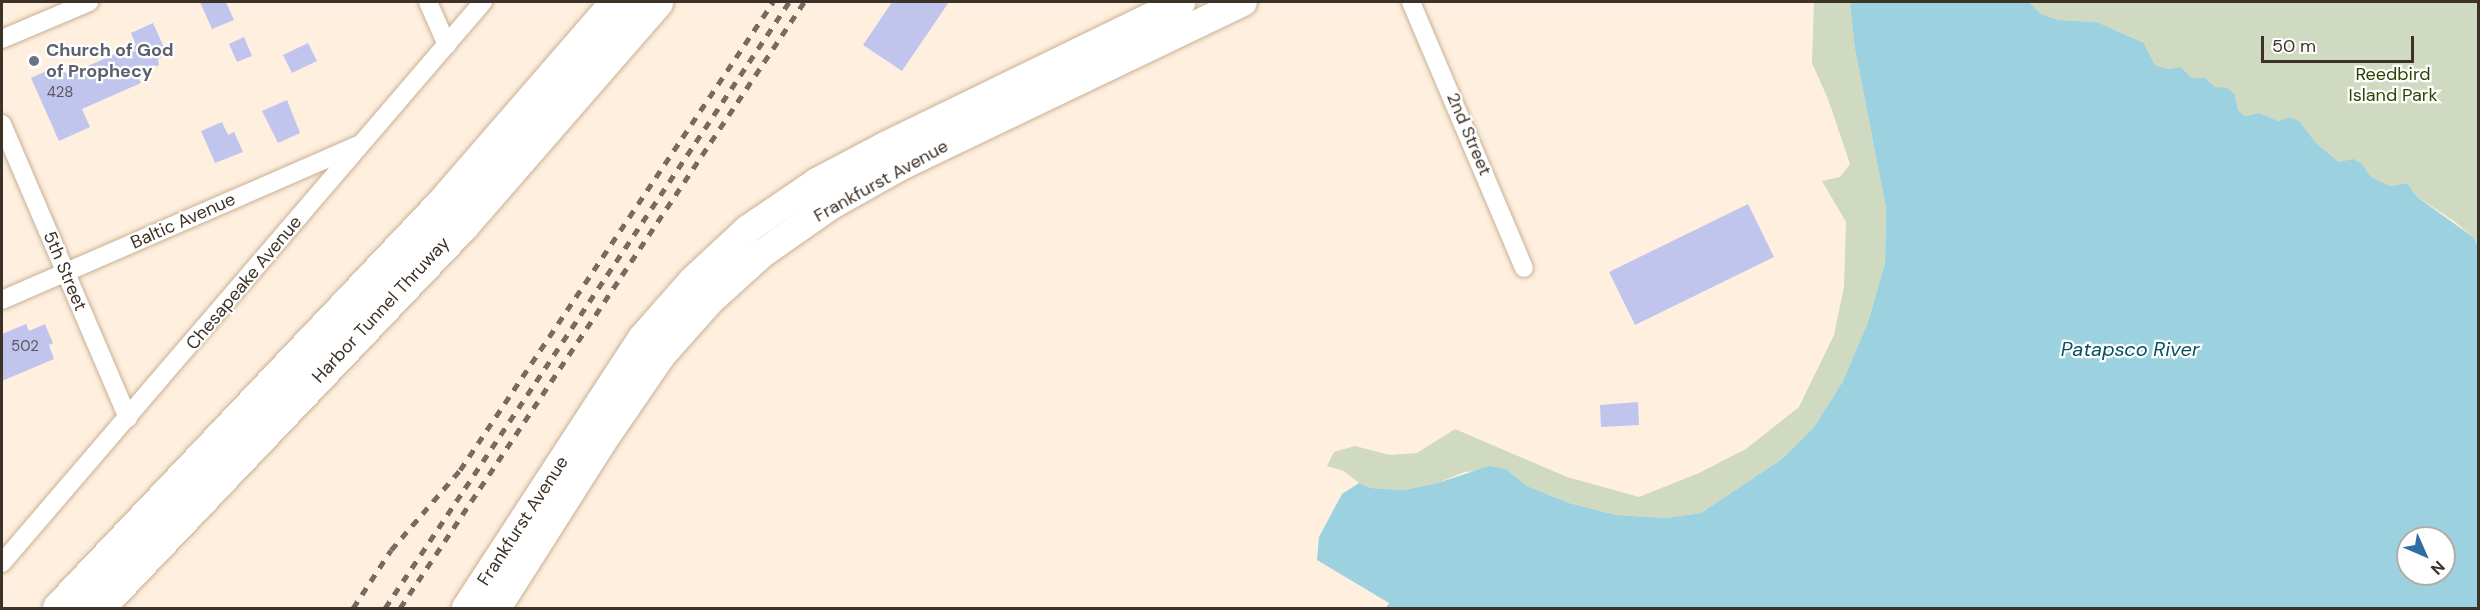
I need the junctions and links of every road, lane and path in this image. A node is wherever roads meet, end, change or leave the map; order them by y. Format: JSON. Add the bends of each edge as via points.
{"nodes":[{"id":1,"x":89,"y":2,"type":"edge"},
{"id":2,"x":428,"y":2,"type":"edge"},
{"id":3,"x":483,"y":2,"type":"edge"},
{"id":4,"x":617,"y":2,"type":"edge"},
{"id":5,"x":656,"y":2,"type":"edge"},
{"id":6,"x":1181,"y":2,"type":"edge"},
{"id":7,"x":1243,"y":2,"type":"edge"},
{"id":8,"x":1411,"y":2,"type":"edge"},
{"id":9,"x":2,"y":39,"type":"edge"},
{"id":10,"x":447,"y":45,"type":"junction"},
{"id":11,"x":2,"y":124,"type":"edge"},
{"id":12,"x":364,"y":142,"type":"junction"},
{"id":13,"x":1524,"y":268,"type":"dead end"},
{"id":14,"x":66,"y":273,"type":"junction"},
{"id":15,"x":2,"y":300,"type":"edge"},
{"id":16,"x":128,"y":418,"type":"junction"},
{"id":17,"x":2,"y":563,"type":"edge"},
{"id":18,"x":59,"y":609,"type":"edge"},
{"id":19,"x":97,"y":609,"type":"edge"},
{"id":20,"x":466,"y":609,"type":"edge"},
{"id":21,"x":497,"y":609,"type":"edge"}],
"edges":[{"from":1,"to":9,"type":"street"},
{"from":2,"to":10,"type":"street"},
{"from":3,"to":10,"type":"street","name":"Chesapeake Avenue"},
{"from":4,"to":18,"type":"highway","name":"Harbor Tunnel Thruway","via":[[440,206]]},
{"from":5,"to":19,"type":"highway","name":"Harbor Tunnel Thruway","via":[[462,225]]},
{"from":6,"to":20,"type":"main road","name":"Frankfurst Avenue","via":[[889,144],[818,182],[748,229],[692,281],[642,338]]},
{"from":7,"to":21,"type":"main road","name":"Frankfurst Avenue","via":[[902,166],[830,206],[763,253],[710,301],[662,355]]},
{"from":8,"to":13,"type":"street","name":"2nd Street"},
{"from":10,"to":12,"type":"street","name":"Chesapeake Avenue"},
{"from":11,"to":14,"type":"street","name":"5th Street"},
{"from":12,"to":14,"type":"street","name":"Baltic Avenue"},
{"from":12,"to":16,"type":"street","name":"Chesapeake Avenue"},
{"from":14,"to":15,"type":"street","name":"Baltic Avenue"},
{"from":14,"to":16,"type":"street","name":"5th Street"},
{"from":16,"to":17,"type":"street","name":"Chesapeake Avenue"}]}
